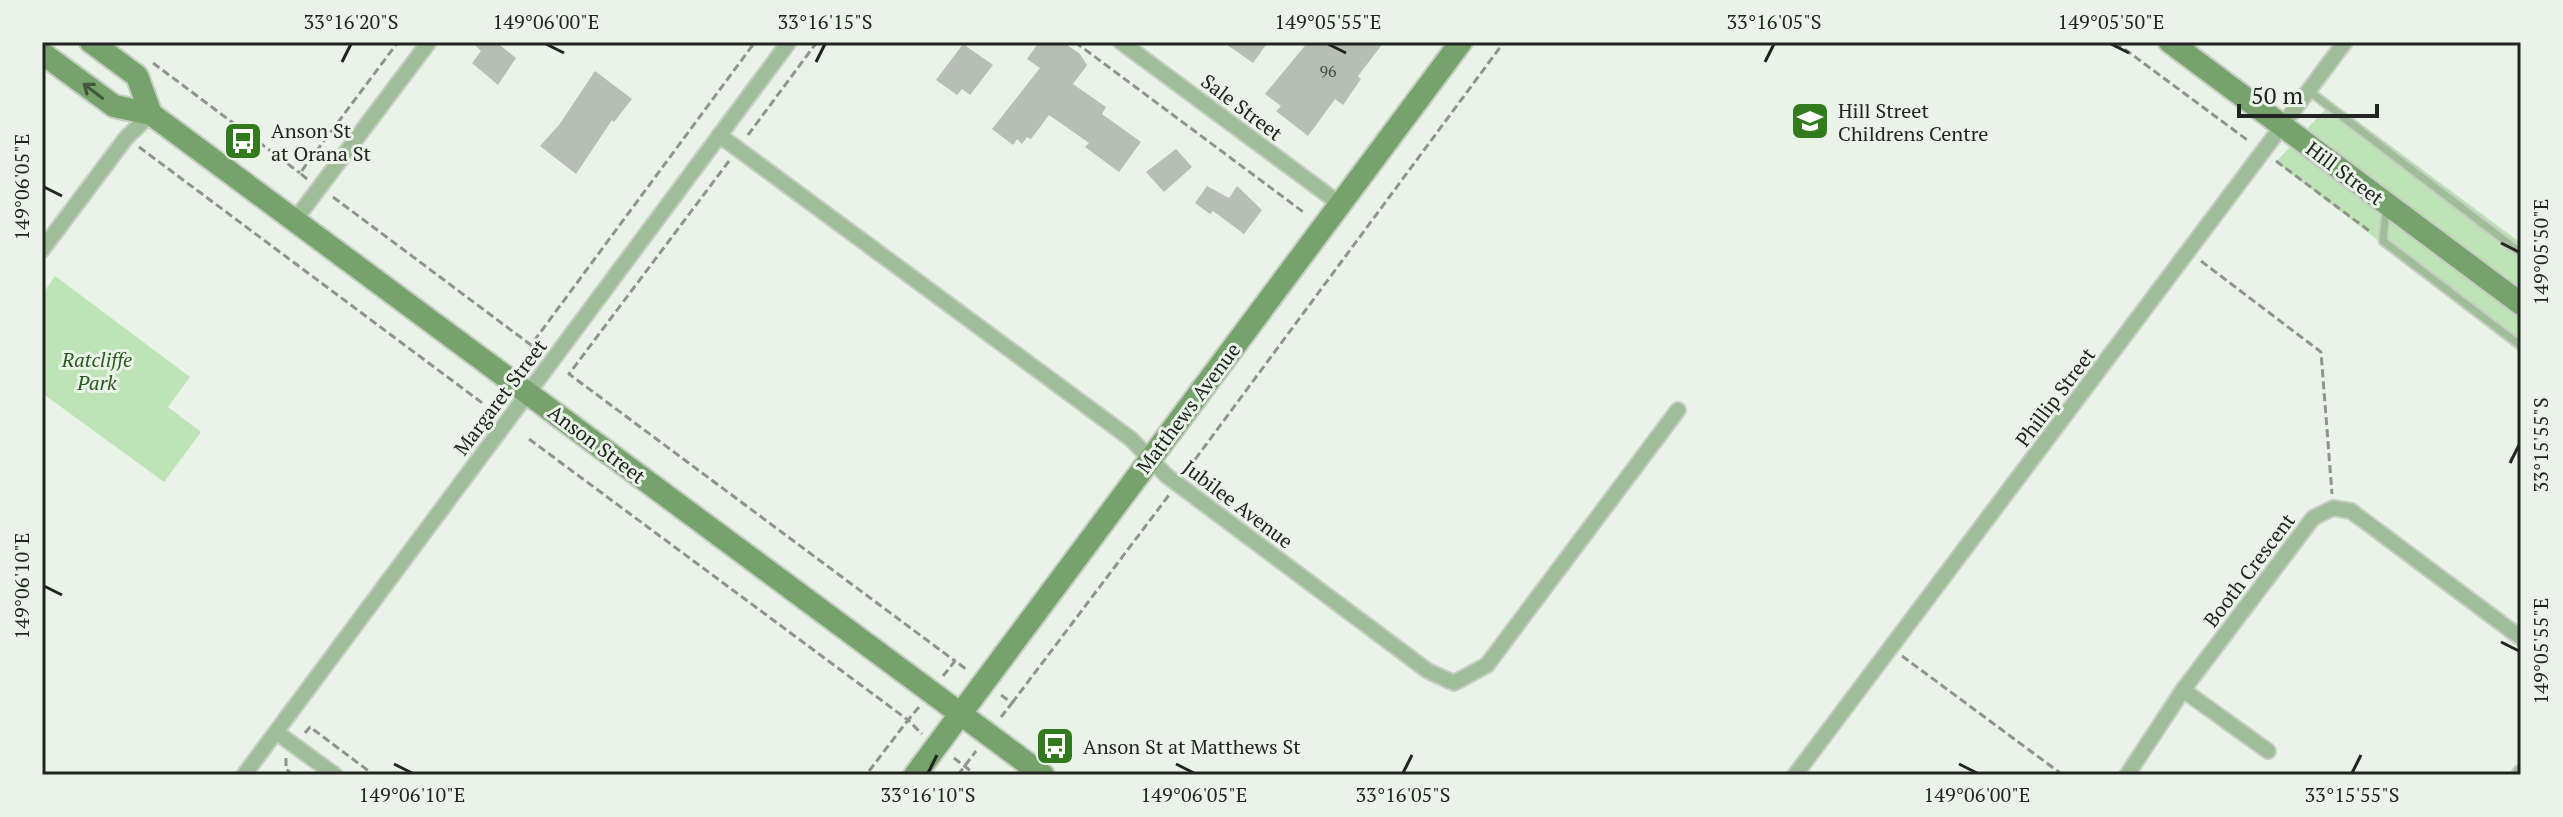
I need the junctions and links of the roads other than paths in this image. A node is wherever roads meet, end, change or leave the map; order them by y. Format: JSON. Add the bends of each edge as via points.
{"nodes":[{"id":1,"x":91,"y":42,"type":"edge"},
{"id":2,"x":429,"y":42,"type":"edge"},
{"id":3,"x":789,"y":42,"type":"edge"},
{"id":4,"x":1121,"y":42,"type":"edge"},
{"id":5,"x":1461,"y":42,"type":"edge"},
{"id":6,"x":2170,"y":42,"type":"edge"},
{"id":7,"x":2345,"y":42,"type":"edge"},
{"id":8,"x":42,"y":53,"type":"edge"},
{"id":9,"x":2309,"y":91,"type":"junction"},
{"id":10,"x":151,"y":114,"type":"junction"},
{"id":11,"x":2281,"y":126,"type":"junction"},
{"id":12,"x":719,"y":135,"type":"junction"},
{"id":13,"x":1340,"y":204,"type":"junction"},
{"id":14,"x":2387,"y":204,"type":"junction"},
{"id":15,"x":295,"y":220,"type":"junction"},
{"id":16,"x":42,"y":250,"type":"edge"},
{"id":17,"x":2521,"y":253,"type":"edge"},
{"id":18,"x":2521,"y":304,"type":"edge"},
{"id":19,"x":2521,"y":346,"type":"edge"},
{"id":20,"x":528,"y":393,"type":"junction"},
{"id":21,"x":1678,"y":410,"type":"dead end"},
{"id":22,"x":1151,"y":459,"type":"junction"},
{"id":23,"x":2521,"y":638,"type":"edge"},
{"id":24,"x":2183,"y":690,"type":"junction"},
{"id":25,"x":959,"y":713,"type":"junction"},
{"id":26,"x":276,"y":732,"type":"junction"},
{"id":27,"x":2268,"y":751,"type":"dead end"},
{"id":28,"x":244,"y":775,"type":"edge"},
{"id":29,"x":335,"y":775,"type":"edge"},
{"id":30,"x":915,"y":775,"type":"edge"},
{"id":31,"x":1043,"y":775,"type":"edge"},
{"id":32,"x":1795,"y":775,"type":"edge"},
{"id":33,"x":2127,"y":775,"type":"edge"}],
"edges":[{"from":1,"to":10,"type":"street","via":[[137,76]]},
{"from":2,"to":15,"type":"street"},
{"from":3,"to":12,"type":"street","name":"Margaret Street"},
{"from":4,"to":13,"type":"street","name":"Sale Street"},
{"from":5,"to":13,"type":"street","name":"Matthews Avenue"},
{"from":6,"to":11,"type":"street","name":"Hill Street"},
{"from":7,"to":9,"type":"street","name":"Phillip Street"},
{"from":10,"to":8,"type":"street","name":"Anson Street","one_way":true,"via":[[114,106]]},
{"from":9,"to":11,"type":"street","name":"Phillip Street"},
{"from":9,"to":17,"type":"lane"},
{"from":10,"to":15,"type":"street","name":"Anson Street"},
{"from":10,"to":16,"type":"street","via":[[126,138]]},
{"from":11,"to":14,"type":"street","name":"Hill Street"},
{"from":11,"to":32,"type":"street","name":"Phillip Street"},
{"from":12,"to":20,"type":"street","name":"Margaret Street"},
{"from":12,"to":22,"type":"street","name":"Jubilee Avenue"},
{"from":13,"to":22,"type":"street","name":"Matthews Avenue"},
{"from":14,"to":18,"type":"street","name":"Hill Street"},
{"from":14,"to":19,"type":"lane","via":[[2383,241]]},
{"from":15,"to":20,"type":"street","name":"Anson Street"},
{"from":20,"to":25,"type":"street","name":"Anson Street"},
{"from":20,"to":26,"type":"street","name":"Margaret Street"},
{"from":21,"to":22,"type":"street","name":"Jubilee Avenue","via":[[1487,665],[1454,683],[1428,671],[1177,484]]},
{"from":22,"to":25,"type":"street","name":"Matthews Avenue"},
{"from":23,"to":24,"type":"street","name":"Booth Crescent","via":[[2351,511],[2333,508],[2313,518]]},
{"from":24,"to":27,"type":"street"},
{"from":24,"to":33,"type":"street","name":"Booth Crescent"},
{"from":25,"to":30,"type":"street","name":"Matthews Avenue"},
{"from":25,"to":31,"type":"street","name":"Anson Street"},
{"from":26,"to":28,"type":"street","name":"Margaret Street"},
{"from":26,"to":29,"type":"street"}]}
